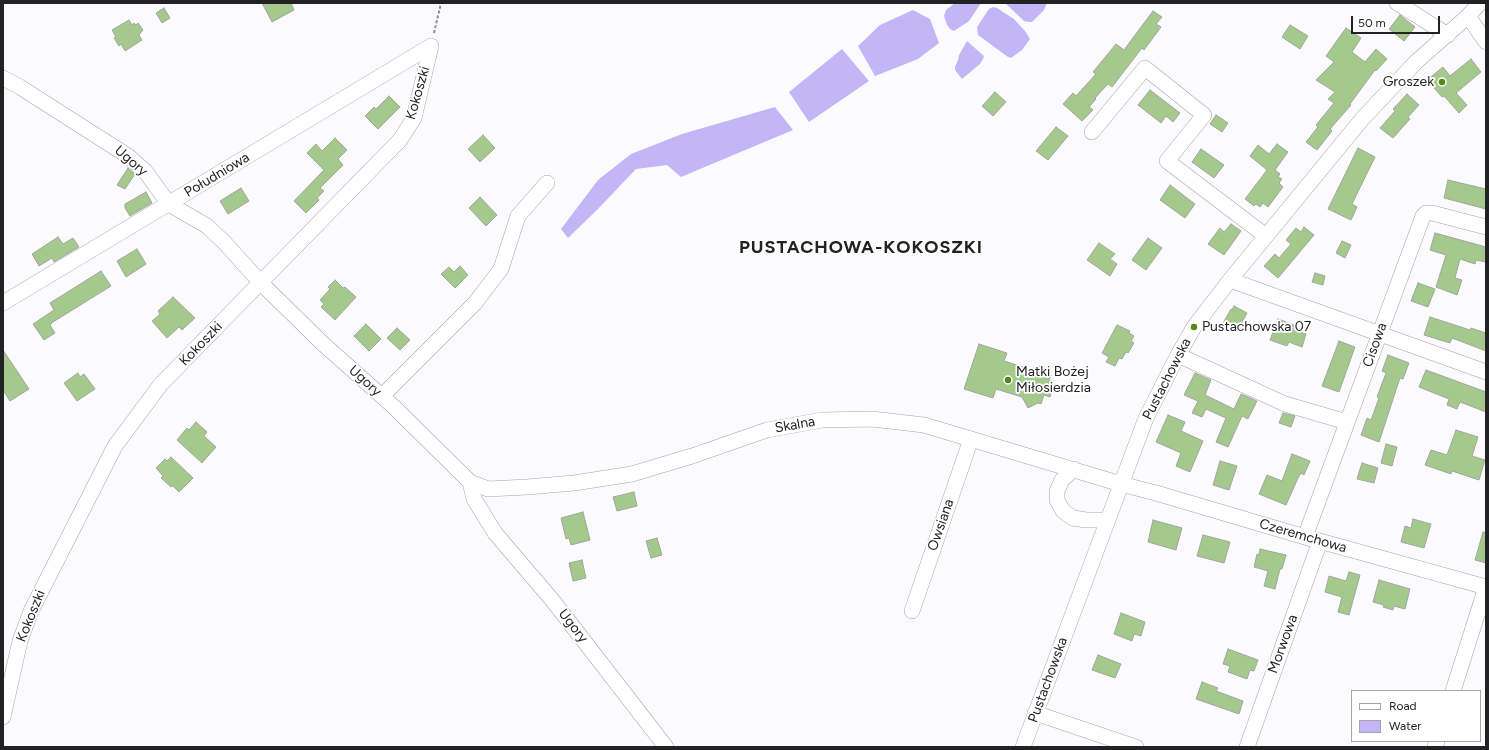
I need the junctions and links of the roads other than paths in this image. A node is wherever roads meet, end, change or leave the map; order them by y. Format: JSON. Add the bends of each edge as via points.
{"nodes":[{"id":1,"x":1397,"y":3,"type":"edge"},
{"id":2,"x":1480,"y":3,"type":"edge"},
{"id":3,"x":1468,"y":16,"type":"junction"},
{"id":4,"x":1448,"y":35,"type":"junction"},
{"id":5,"x":1486,"y":42,"type":"edge"},
{"id":6,"x":431,"y":46,"type":"joint"},
{"id":7,"x":3,"y":78,"type":"edge"},
{"id":8,"x":1092,"y":132,"type":"dead end"},
{"id":9,"x":546,"y":183,"type":"dead end"},
{"id":10,"x":169,"y":204,"type":"junction"},
{"id":11,"x":1486,"y":227,"type":"edge"},
{"id":12,"x":1266,"y":236,"type":"junction"},
{"id":13,"x":1230,"y":280,"type":"junction"},
{"id":14,"x":260,"y":282,"type":"junction"},
{"id":15,"x":3,"y":303,"type":"edge"},
{"id":16,"x":1379,"y":333,"type":"junction"},
{"id":17,"x":1178,"y":355,"type":"junction"},
{"id":18,"x":1486,"y":372,"type":"edge"},
{"id":19,"x":382,"y":396,"type":"junction"},
{"id":20,"x":1347,"y":422,"type":"junction"},
{"id":21,"x":971,"y":439,"type":"junction"},
{"id":22,"x":1074,"y":469,"type":"junction"},
{"id":23,"x":470,"y":482,"type":"junction"},
{"id":24,"x":1121,"y":484,"type":"junction"},
{"id":25,"x":1108,"y":520,"type":"junction"},
{"id":26,"x":1305,"y":537,"type":"junction"},
{"id":27,"x":1320,"y":541,"type":"junction"},
{"id":28,"x":1486,"y":587,"type":"edge"},
{"id":29,"x":912,"y":611,"type":"dead end"},
{"id":30,"x":1453,"y":690,"type":"edge"},
{"id":31,"x":1035,"y":713,"type":"junction"},
{"id":32,"x":3,"y":717,"type":"edge"},
{"id":33,"x":666,"y":747,"type":"edge"},
{"id":34,"x":1023,"y":747,"type":"edge"},
{"id":35,"x":1136,"y":747,"type":"edge"},
{"id":36,"x":1247,"y":747,"type":"edge"}],
"edges":[{"from":1,"to":4,"type":"street"},
{"from":2,"to":3,"type":"street","name":"Pustachowska"},
{"from":3,"to":4,"type":"street","name":"Pustachowska"},
{"from":3,"to":5,"type":"street"},
{"from":4,"to":12,"type":"street","name":"Pustachowska","via":[[1416,62],[1363,118]]},
{"from":6,"to":10,"type":"street","name":"Południowa"},
{"from":6,"to":14,"type":"street","name":"Kokoszki","via":[[414,118],[400,140]]},
{"from":7,"to":10,"type":"street","name":"Ugory","via":[[128,156],[145,171]]},
{"from":8,"to":12,"type":"street","via":[[1146,68],[1204,115],[1167,161]]},
{"from":9,"to":19,"type":"street","via":[[518,216],[501,269],[475,303]]},
{"from":10,"to":14,"type":"street","name":"Ugory","via":[[207,226]]},
{"from":10,"to":15,"type":"street","name":"Południowa"},
{"from":11,"to":16,"type":"street","name":"Cisowa","via":[[1426,213]]},
{"from":12,"to":13,"type":"street","name":"Pustachowska"},
{"from":13,"to":16,"type":"street"},
{"from":13,"to":17,"type":"street","name":"Pustachowska","via":[[1194,327]]},
{"from":14,"to":19,"type":"street","name":"Ugory","via":[[321,342]]},
{"from":14,"to":32,"type":"street","name":"Kokoszki","via":[[161,384],[115,446],[31,611],[20,641]]},
{"from":16,"to":18,"type":"street"},
{"from":16,"to":20,"type":"street","name":"Cisowa"},
{"from":17,"to":20,"type":"street","via":[[1285,404]]},
{"from":17,"to":24,"type":"street","name":"Pustachowska","via":[[1146,418]]},
{"from":19,"to":23,"type":"street","name":"Ugory"},
{"from":20,"to":26,"type":"street","name":"Cisowa"},
{"from":21,"to":22,"type":"street","name":"Skalna"},
{"from":21,"to":23,"type":"street","name":"Skalna","via":[[924,425],[872,418],[822,420],[767,430],[632,474],[574,483],[488,489]]},
{"from":21,"to":29,"type":"street","name":"Owsiana"},
{"from":22,"to":24,"type":"street","name":"Skalna"},
{"from":22,"to":25,"type":"street","via":[[1062,480],[1057,490],[1057,500],[1063,512],[1073,518]]},
{"from":23,"to":33,"type":"street","name":"Ugory","via":[[474,499],[495,533],[553,601]]},
{"from":24,"to":25,"type":"street","name":"Pustachowska"},
{"from":24,"to":26,"type":"street","name":"Czeremchowa","via":[[1156,492]]},
{"from":25,"to":31,"type":"street","name":"Pustachowska"},
{"from":26,"to":27,"type":"street","name":"Czeremchowa"},
{"from":27,"to":28,"type":"street","name":"Czeremchowa"},
{"from":27,"to":36,"type":"street","name":"Morwowa"},
{"from":28,"to":30,"type":"street"},
{"from":31,"to":34,"type":"street","name":"Pustachowska"},
{"from":31,"to":35,"type":"street"}]}
